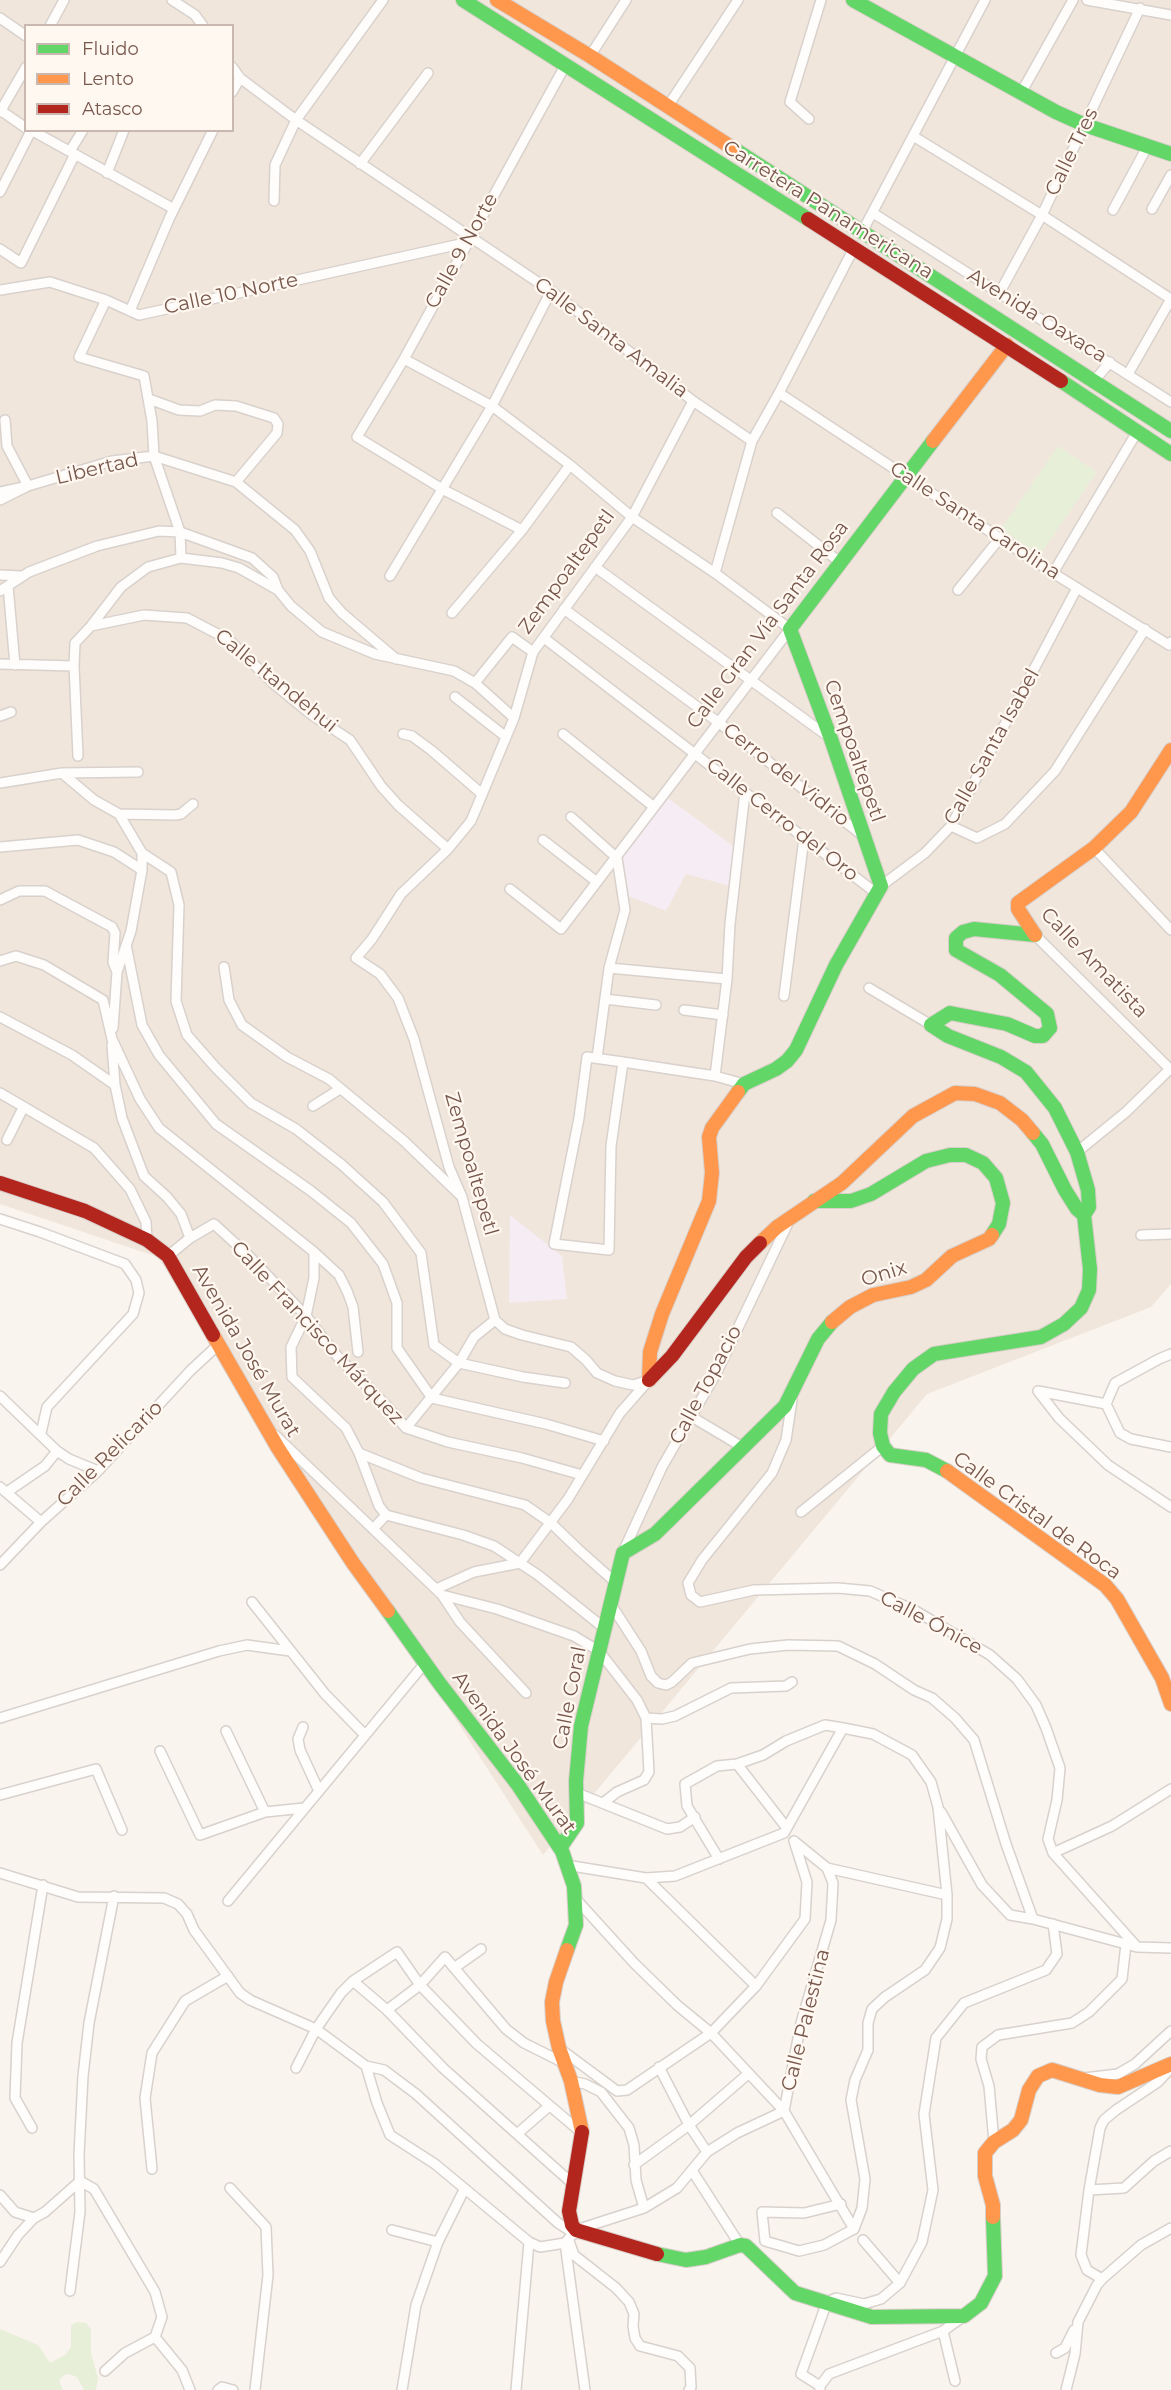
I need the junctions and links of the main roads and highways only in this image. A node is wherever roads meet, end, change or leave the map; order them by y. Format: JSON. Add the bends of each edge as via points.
{"nodes":[{"id":1,"x":464,"y":0,"type":"edge"},
{"id":2,"x":497,"y":0,"type":"edge"},
{"id":3,"x":853,"y":0,"type":"edge"},
{"id":4,"x":1171,"y":154,"type":"edge"},
{"id":5,"x":1007,"y":345,"type":"junction"},
{"id":6,"x":1171,"y":431,"type":"edge"},
{"id":7,"x":1171,"y":454,"type":"edge"},
{"id":8,"x":790,"y":629,"type":"joint"},
{"id":9,"x":1171,"y":751,"type":"edge"},
{"id":10,"x":0,"y":1183,"type":"edge"},
{"id":11,"x":813,"y":1201,"type":"junction"},
{"id":12,"x":1084,"y":1215,"type":"junction"},
{"id":13,"x":623,"y":1553,"type":"joint"},
{"id":14,"x":1171,"y":1704,"type":"edge"},
{"id":15,"x":560,"y":1848,"type":"junction"},
{"id":16,"x":1171,"y":2066,"type":"edge"}],
"edges":[{"from":1,"to":5,"type":"main road","name":"Carretera Panamericana"},
{"from":2,"to":6,"type":"main road","name":"Carretera Panamericana"},
{"from":3,"to":4,"type":"main road","via":[[1085,125]]},
{"from":5,"to":7,"type":"main road","name":"Carretera Panamericana"},
{"from":5,"to":8,"type":"main road","name":"Calle Gran Vía Santa Rosa"},
{"from":8,"to":11,"type":"main road","name":"Cempoaltepetl","via":[[831,739],[878,889],[796,1050],[776,1069],[744,1084],[709,1137],[709,1201],[662,1314],[650,1353],[649,1380],[672,1356],[746,1257],[777,1227]]},
{"from":9,"to":12,"type":"main road","name":"Calle Amatista","via":[[1131,812],[1094,848],[1022,899],[1017,906],[1035,935],[974,929],[957,938],[956,950],[1008,982],[1047,1014],[1050,1028],[1043,1036],[1007,1024],[950,1014],[931,1025],[1026,1072],[1055,1108],[1077,1152],[1088,1190],[1089,1207]]},
{"from":10,"to":15,"type":"main road","name":"Avenida José Murat","via":[[85,1211],[147,1240],[168,1256],[278,1448],[353,1563],[518,1785]]},
{"from":11,"to":12,"type":"main road","via":[[842,1183],[913,1116],[955,1093],[975,1094],[1000,1103],[1022,1120],[1042,1144],[1065,1190]]},
{"from":11,"to":13,"type":"main road","name":"Onix","via":[[851,1201],[871,1194],[926,1161],[966,1155],[983,1163],[996,1178],[1003,1203],[999,1224],[989,1239],[952,1256],[926,1281],[873,1295],[829,1324],[785,1406],[655,1534]]},
{"from":12,"to":14,"type":"main road","name":"Calle Cristal de Roca","via":[[1090,1269],[1089,1290],[1081,1308],[1041,1337],[934,1354],[894,1392],[881,1414],[880,1433],[886,1451],[926,1460],[956,1476],[1105,1585],[1162,1678]]},
{"from":13,"to":15,"type":"main road","name":"Calle Coral","via":[[581,1726],[577,1823]]},
{"from":15,"to":16,"type":"main road","name":"Avenida José Murat","via":[[574,1886],[576,1925],[556,1982],[553,2021],[582,2133],[569,2211],[571,2237],[686,2260],[743,2245],[795,2293],[872,2317],[964,2316],[981,2303],[995,2277],[993,2205],[985,2176],[985,2153],[1021,2120],[1029,2090],[1038,2076],[1052,2070],[1100,2085],[1118,2086]]}]}
